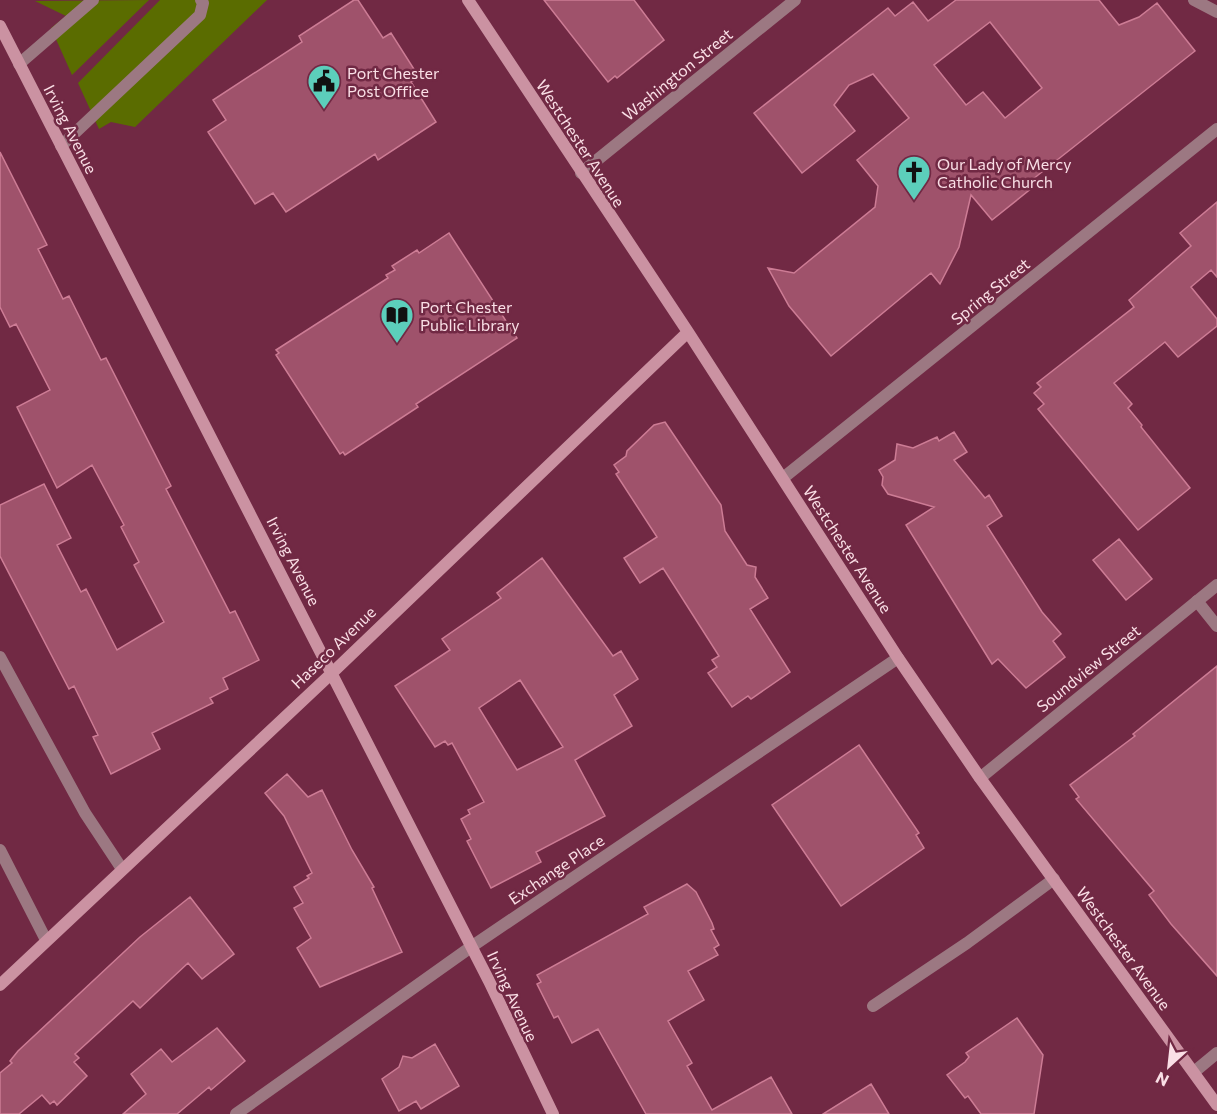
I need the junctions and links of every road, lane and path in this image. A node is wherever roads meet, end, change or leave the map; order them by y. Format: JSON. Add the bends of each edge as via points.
{"nodes":[{"id":1,"x":93,"y":0,"type":"edge"},
{"id":2,"x":201,"y":0,"type":"edge"},
{"id":3,"x":468,"y":0,"type":"edge"},
{"id":4,"x":795,"y":0,"type":"edge"},
{"id":5,"x":1194,"y":0,"type":"edge"},
{"id":6,"x":1217,"y":12,"type":"edge"},
{"id":7,"x":0,"y":26,"type":"edge"},
{"id":8,"x":20,"y":64,"type":"junction"},
{"id":9,"x":1217,"y":129,"type":"edge"},
{"id":10,"x":61,"y":146,"type":"junction"},
{"id":11,"x":581,"y":173,"type":"junction"},
{"id":12,"x":688,"y":332,"type":"junction"},
{"id":13,"x":783,"y":478,"type":"junction"},
{"id":14,"x":1217,"y":585,"type":"edge"},
{"id":15,"x":1197,"y":601,"type":"junction"},
{"id":16,"x":1217,"y":626,"type":"edge"},
{"id":17,"x":0,"y":657,"type":"edge"},
{"id":18,"x":898,"y":658,"type":"junction"},
{"id":19,"x":332,"y":673,"type":"junction"},
{"id":20,"x":980,"y":778,"type":"junction"},
{"id":21,"x":0,"y":850,"type":"edge"},
{"id":22,"x":122,"y":869,"type":"junction"},
{"id":23,"x":1054,"y":879,"type":"junction"},
{"id":24,"x":46,"y":940,"type":"junction"},
{"id":25,"x":471,"y":947,"type":"junction"},
{"id":26,"x":0,"y":985,"type":"edge"},
{"id":27,"x":873,"y":1006,"type":"dead end"},
{"id":28,"x":1217,"y":1053,"type":"edge"},
{"id":29,"x":1194,"y":1072,"type":"junction"},
{"id":30,"x":1217,"y":1105,"type":"edge"},
{"id":31,"x":236,"y":1114,"type":"edge"},
{"id":32,"x":553,"y":1114,"type":"edge"}],
"edges":[{"from":1,"to":8,"type":"street"},
{"from":2,"to":10,"type":"street","via":[[200,15]]},
{"from":3,"to":11,"type":"street","name":"Westchester Avenue"},
{"from":4,"to":11,"type":"street","name":"Washington Street"},
{"from":5,"to":6,"type":"street"},
{"from":7,"to":8,"type":"street","name":"Irving Avenue"},
{"from":8,"to":10,"type":"street","name":"Irving Avenue"},
{"from":9,"to":13,"type":"street","name":"Spring Street"},
{"from":10,"to":19,"type":"street","name":"Irving Avenue"},
{"from":11,"to":12,"type":"street","name":"Westchester Avenue"},
{"from":12,"to":13,"type":"street","name":"Westchester Avenue"},
{"from":12,"to":19,"type":"street","name":"Haseco Avenue"},
{"from":13,"to":18,"type":"street","name":"Westchester Avenue"},
{"from":14,"to":15,"type":"street","name":"Soundview Street"},
{"from":15,"to":16,"type":"street"},
{"from":15,"to":20,"type":"street","name":"Soundview Street"},
{"from":17,"to":22,"type":"street","via":[[85,813]]},
{"from":18,"to":20,"type":"street","name":"Westchester Avenue"},
{"from":18,"to":25,"type":"street","name":"Exchange Place"},
{"from":19,"to":22,"type":"street","name":"Haseco Avenue"},
{"from":19,"to":25,"type":"street","name":"Irving Avenue"},
{"from":20,"to":23,"type":"street","name":"Westchester Avenue"},
{"from":21,"to":24,"type":"street"},
{"from":22,"to":24,"type":"street","name":"Haseco Avenue"},
{"from":23,"to":27,"type":"street","via":[[967,944]]},
{"from":23,"to":29,"type":"street","name":"Westchester Avenue"},
{"from":24,"to":26,"type":"street","name":"Haseco Avenue"},
{"from":25,"to":31,"type":"street","name":"Exchange Place"},
{"from":25,"to":32,"type":"street","name":"Irving Avenue"},
{"from":28,"to":29,"type":"street"},
{"from":29,"to":30,"type":"street","name":"Westchester Avenue"}]}
